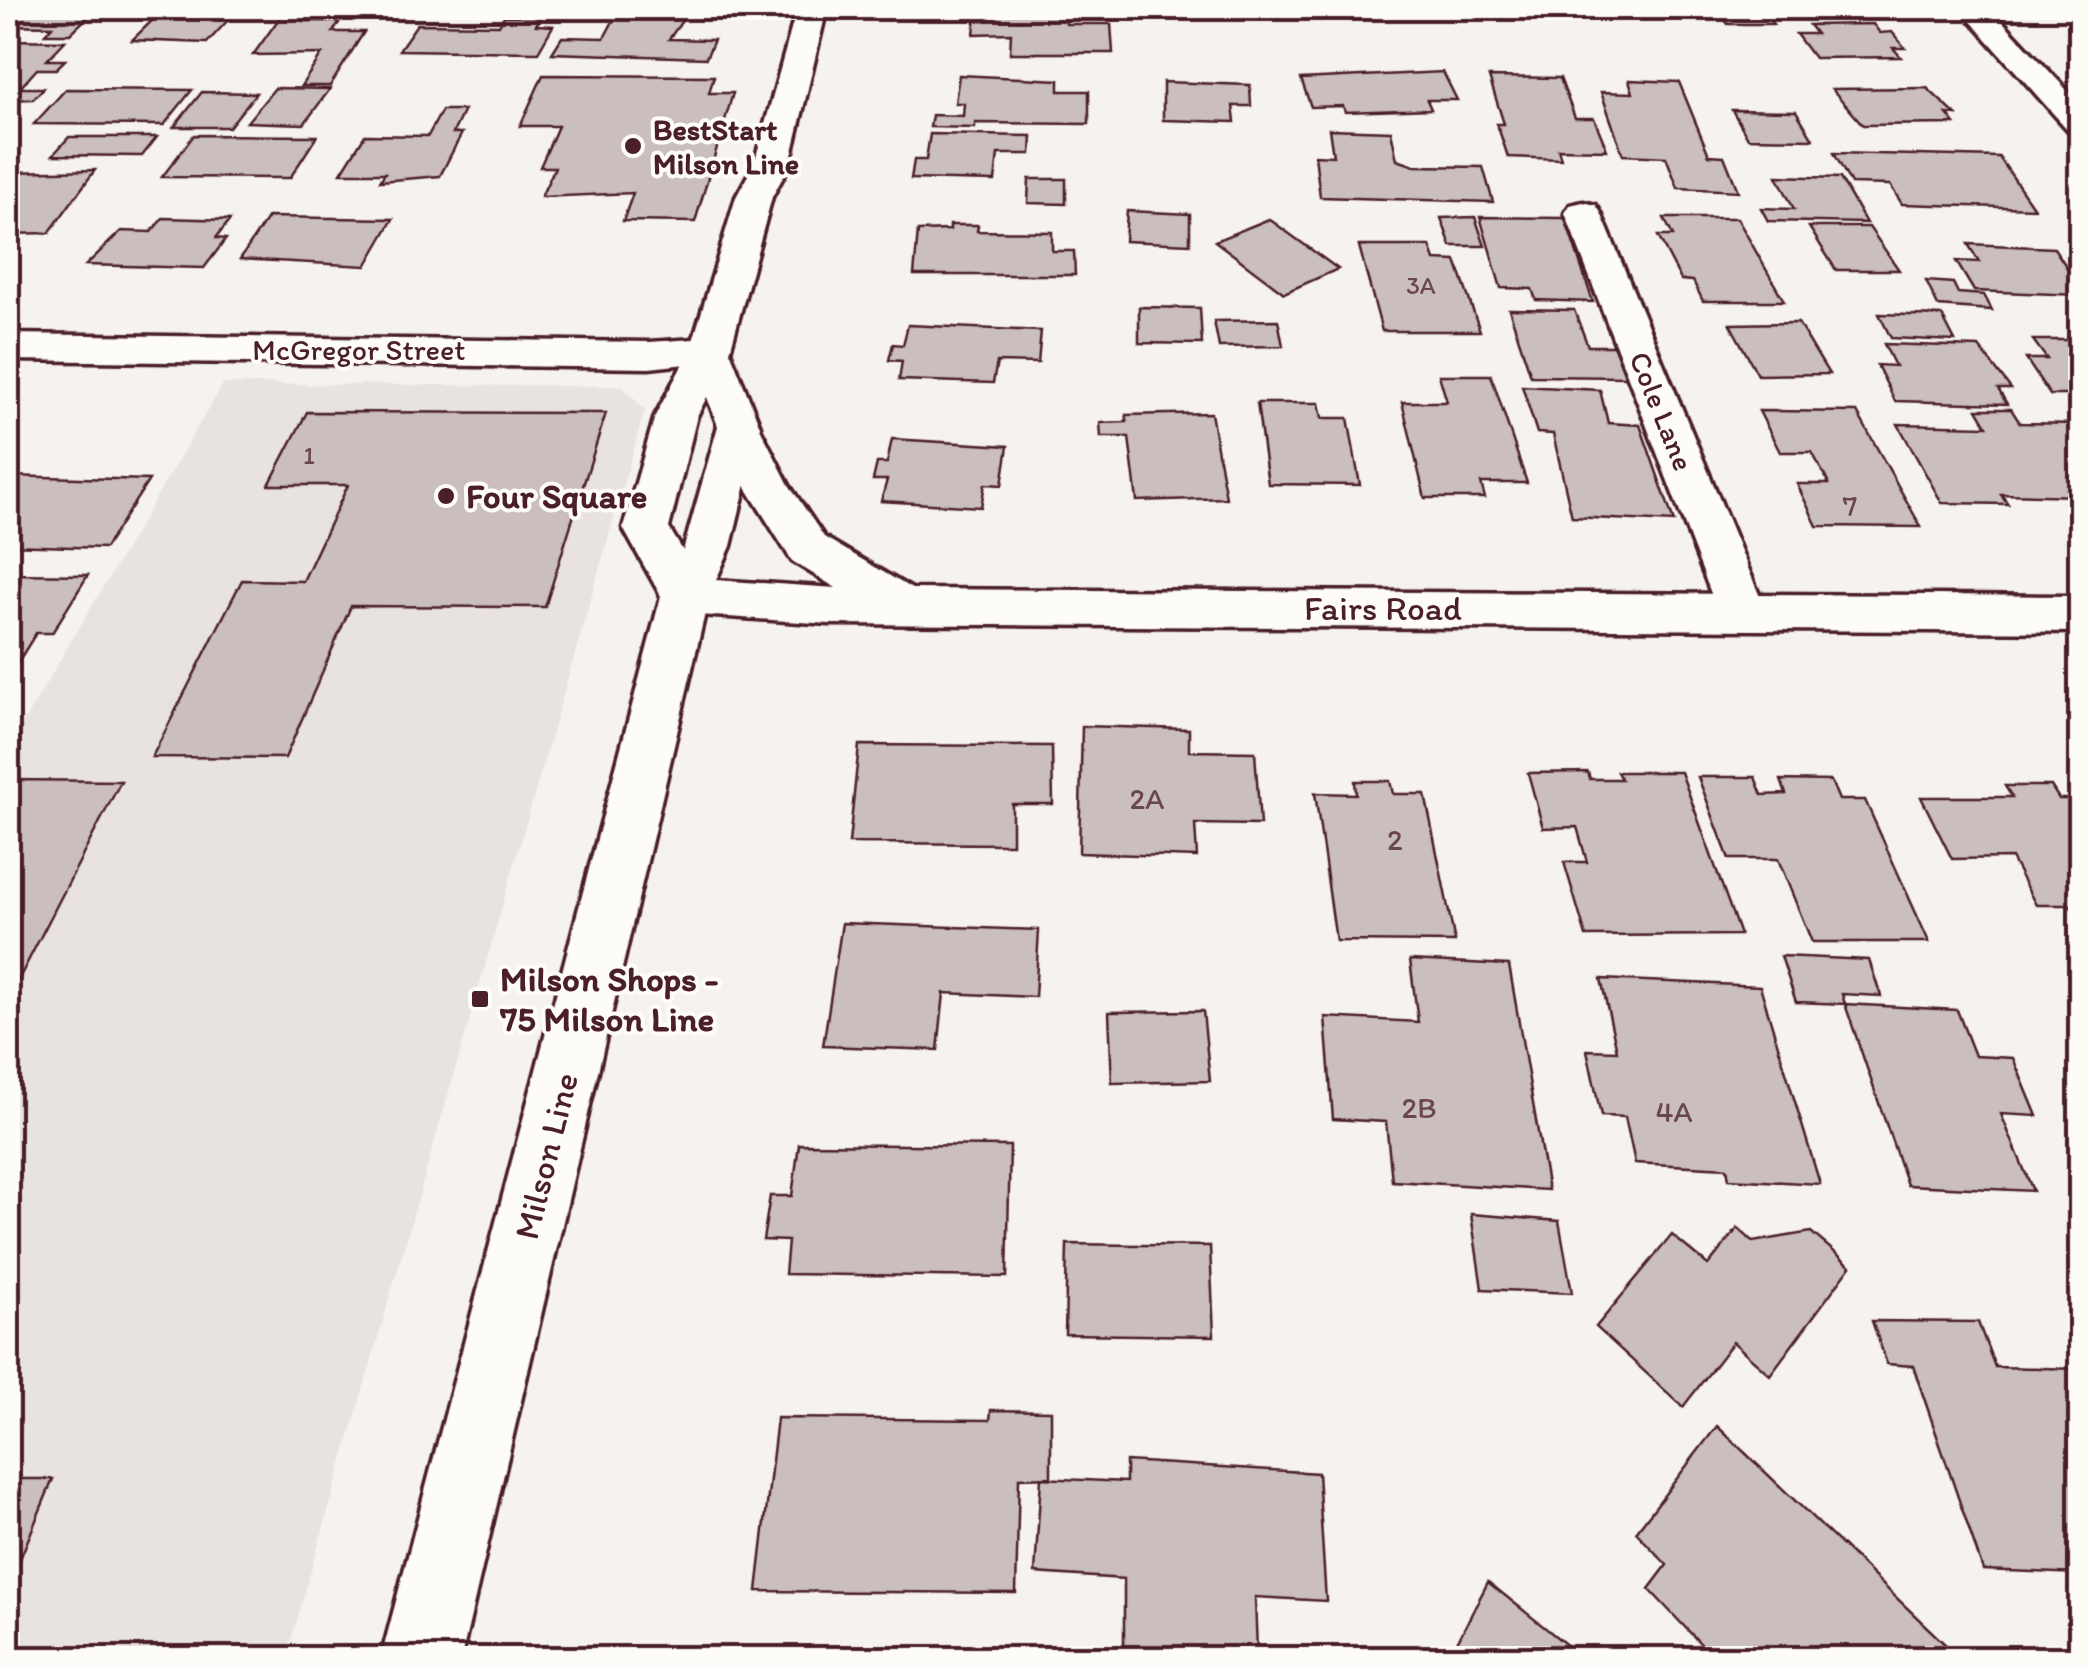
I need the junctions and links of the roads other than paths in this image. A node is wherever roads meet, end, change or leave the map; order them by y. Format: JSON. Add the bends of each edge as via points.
{"nodes":[{"id":1,"x":812,"y":8,"type":"edge"},
{"id":2,"x":1974,"y":8,"type":"edge"},
{"id":3,"x":2029,"y":68,"type":"junction"},
{"id":4,"x":2080,"y":68,"type":"edge"},
{"id":5,"x":2080,"y":123,"type":"edge"},
{"id":6,"x":1583,"y":213,"type":"dead end"},
{"id":7,"x":8,"y":347,"type":"edge"},
{"id":8,"x":710,"y":352,"type":"junction"},
{"id":9,"x":739,"y":426,"type":"junction"},
{"id":10,"x":686,"y":596,"type":"junction"},
{"id":11,"x":903,"y":606,"type":"junction"},
{"id":12,"x":1740,"y":609,"type":"junction"},
{"id":13,"x":2080,"y":614,"type":"edge"},
{"id":14,"x":421,"y":1658,"type":"edge"}],
"edges":[{"from":1,"to":8,"type":"street","via":[[772,164],[754,196]]},
{"from":2,"to":3,"type":"street"},
{"from":3,"to":4,"type":"street"},
{"from":3,"to":5,"type":"street"},
{"from":6,"to":12,"type":"street","name":"Cole Lane"},
{"from":7,"to":8,"type":"street","name":"McGregor Street"},
{"from":8,"to":9,"type":"street"},
{"from":8,"to":10,"type":"street","via":[[676,416],[646,528]]},
{"from":9,"to":10,"type":"street","name":"Milson Line","via":[[708,546]]},
{"from":9,"to":11,"type":"street","via":[[808,550]]},
{"from":10,"to":11,"type":"street","name":"Fairs Road"},
{"from":10,"to":14,"type":"street","name":"Milson Line"},
{"from":11,"to":12,"type":"street","name":"Fairs Road"},
{"from":12,"to":13,"type":"street","name":"Fairs Road"}]}
